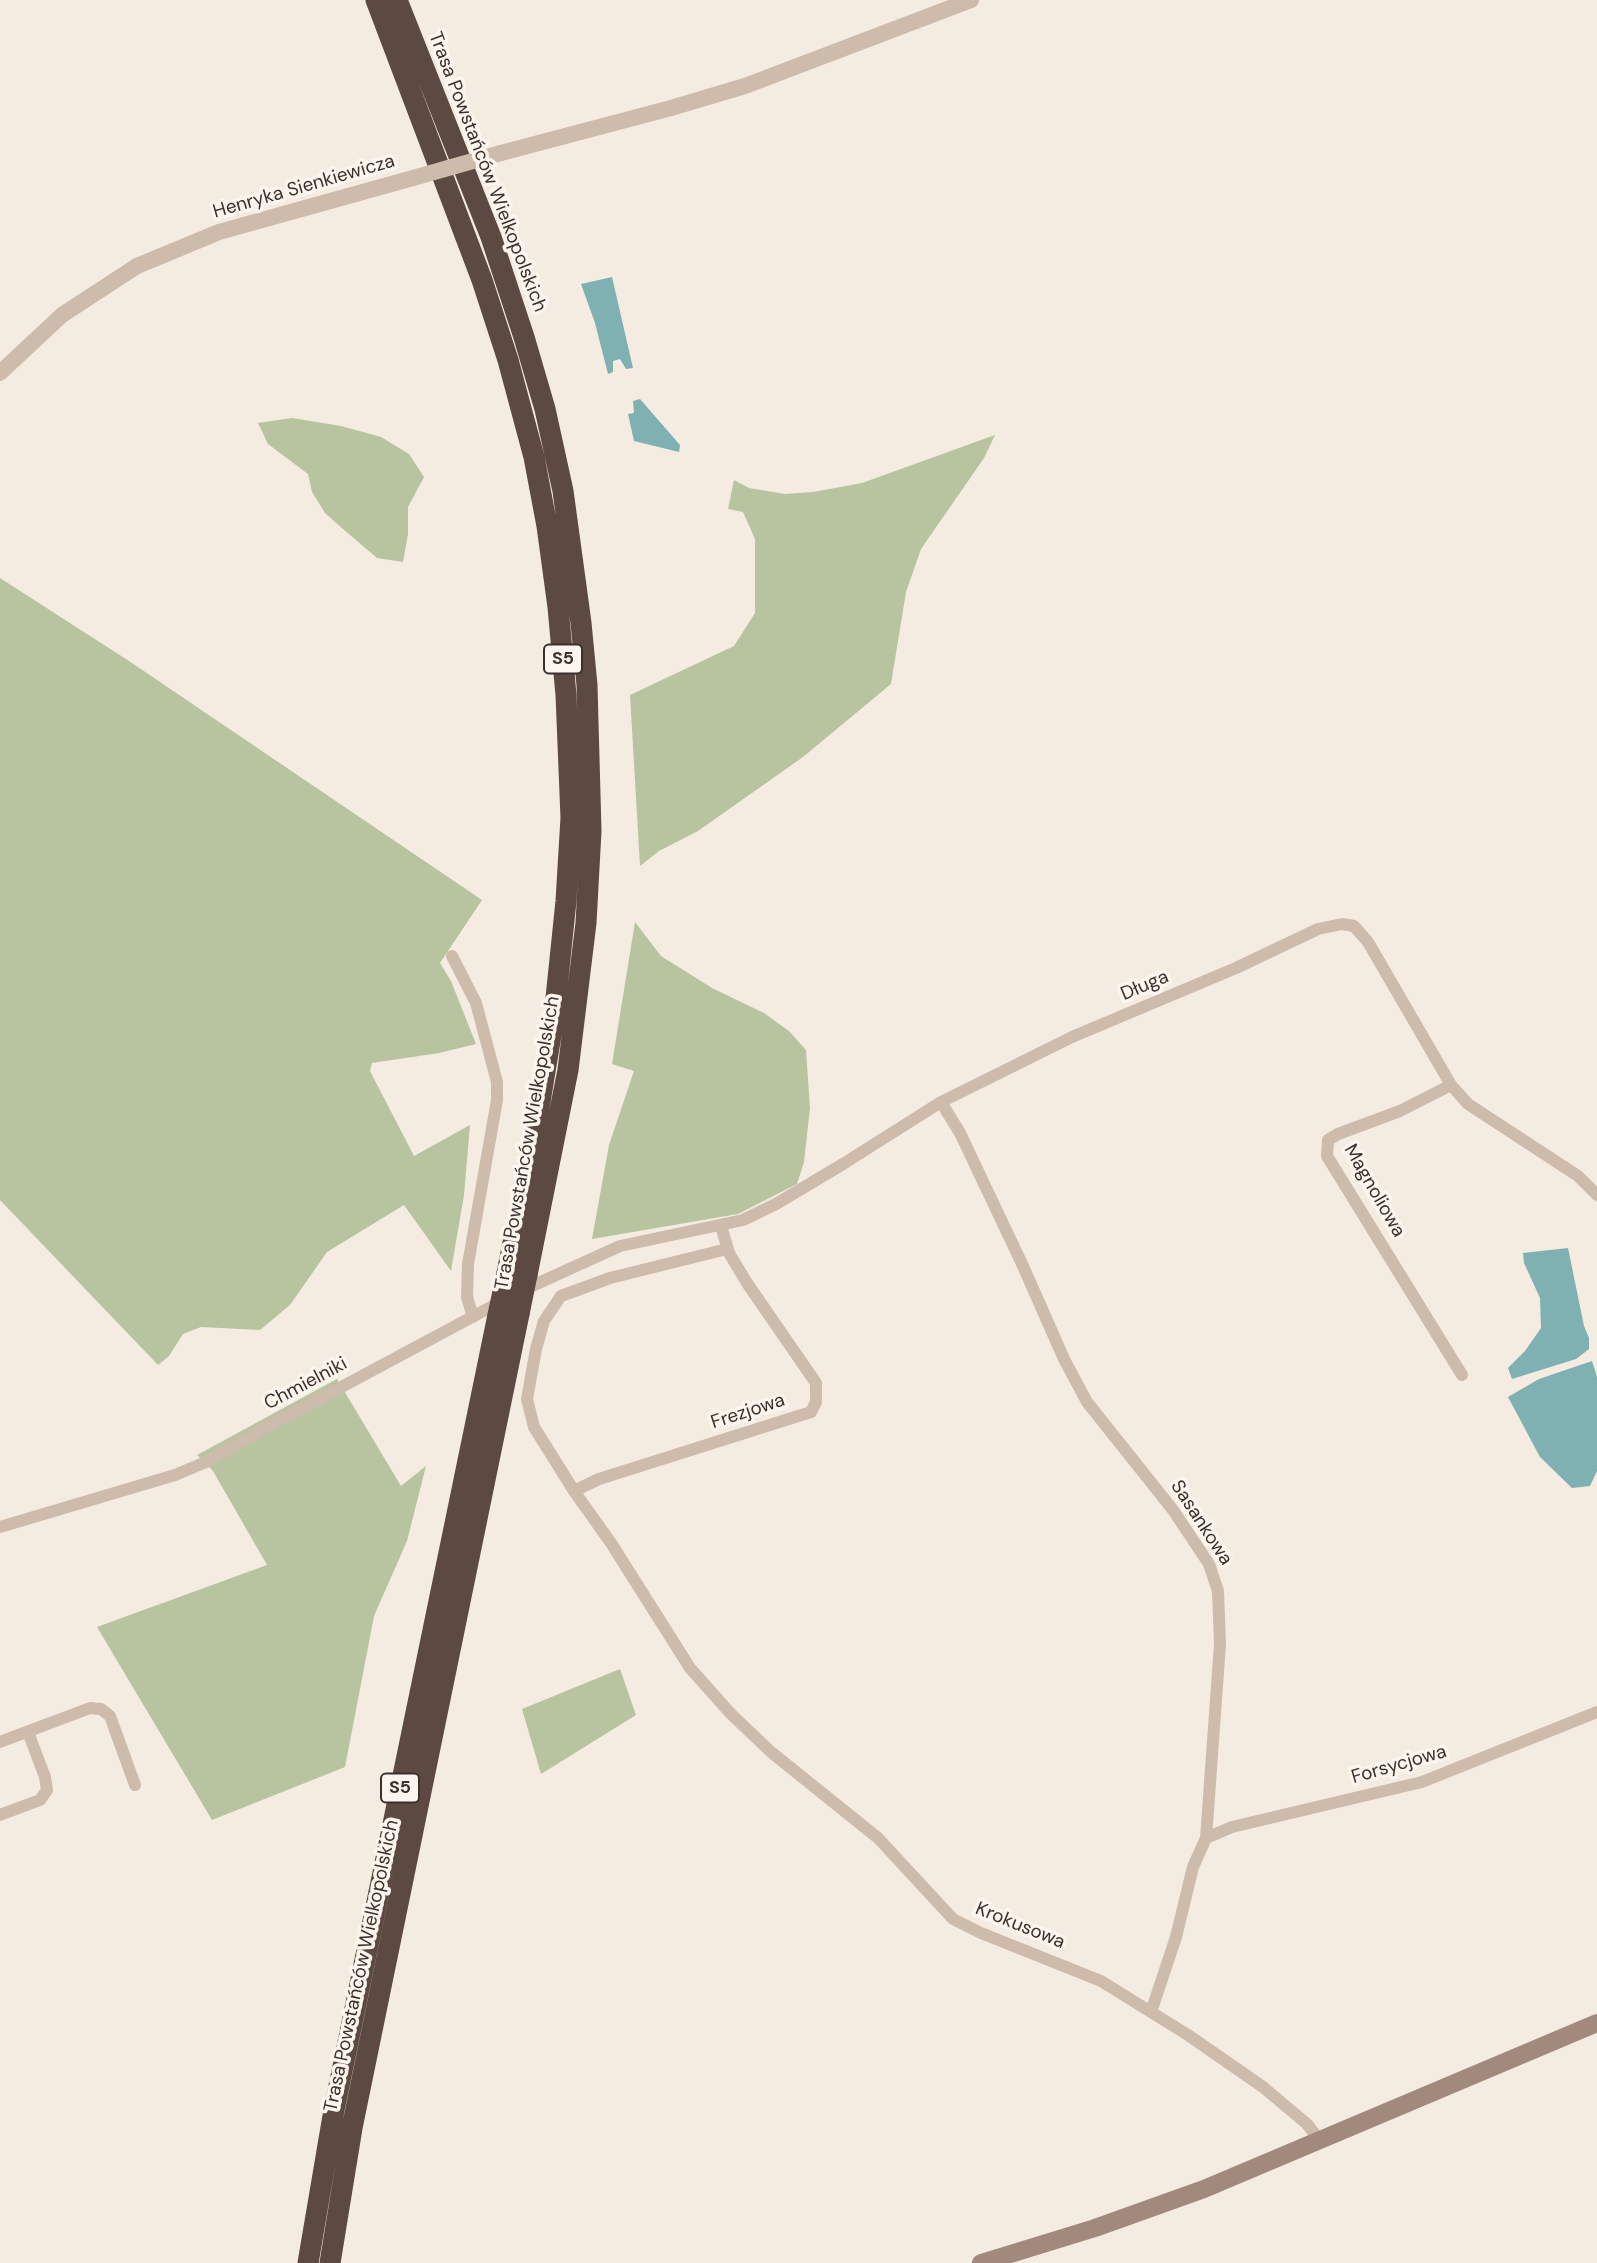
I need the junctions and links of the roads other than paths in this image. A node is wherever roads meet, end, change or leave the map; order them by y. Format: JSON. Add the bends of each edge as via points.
{"nodes":[{"id":1,"x":376,"y":0,"type":"edge"},
{"id":2,"x":397,"y":0,"type":"edge"},
{"id":3,"x":971,"y":0,"type":"edge"},
{"id":4,"x":0,"y":373,"type":"edge"},
{"id":5,"x":452,"y":956,"type":"dead end"},
{"id":6,"x":1451,"y":1085,"type":"junction"},
{"id":7,"x":942,"y":1102,"type":"junction"},
{"id":8,"x":1597,"y":1195,"type":"edge"},
{"id":9,"x":721,"y":1226,"type":"junction"},
{"id":10,"x":620,"y":1246,"type":"joint"},
{"id":11,"x":727,"y":1250,"type":"junction"},
{"id":12,"x":517,"y":1274,"type":"junction"},
{"id":13,"x":509,"y":1314,"type":"junction"},
{"id":14,"x":473,"y":1317,"type":"junction"},
{"id":15,"x":1462,"y":1375,"type":"dead end"},
{"id":16,"x":574,"y":1491,"type":"junction"},
{"id":17,"x":0,"y":1527,"type":"edge"},
{"id":18,"x":1597,"y":1712,"type":"edge"},
{"id":19,"x":28,"y":1732,"type":"junction"},
{"id":20,"x":0,"y":1742,"type":"edge"},
{"id":21,"x":135,"y":1784,"type":"dead end"},
{"id":22,"x":0,"y":1815,"type":"edge"},
{"id":23,"x":1206,"y":1838,"type":"junction"},
{"id":24,"x":1151,"y":2012,"type":"junction"},
{"id":25,"x":1597,"y":2023,"type":"edge"},
{"id":26,"x":1320,"y":2141,"type":"junction"},
{"id":27,"x":308,"y":2263,"type":"edge"},
{"id":28,"x":330,"y":2263,"type":"edge"},
{"id":29,"x":981,"y":2263,"type":"edge"}],
"edges":[{"from":1,"to":12,"type":"highway","name":"Trasa Powstańców Wielkopolskich","number":"S5","via":[[509,360],[547,526],[558,607],[571,818],[566,901]]},
{"from":2,"to":12,"type":"highway","name":"Trasa Powstańców Wielkopolskich","number":"S5","via":[[491,237],[545,409],[563,491],[587,685],[591,831],[586,923],[568,1070]]},
{"from":3,"to":4,"type":"street","name":"Henryka Sienkiewicza","bridge":true,"via":[[784,72],[219,232],[109,282],[62,315]]},
{"from":5,"to":14,"type":"street","via":[[476,1003],[497,1082],[468,1264],[467,1297]]},
{"from":6,"to":7,"type":"street","name":"Długa","via":[[1368,942],[1354,926],[1342,923],[1318,929],[1072,1038]]},
{"from":6,"to":8,"type":"street","name":"Długa","via":[[1468,1104],[1578,1176]]},
{"from":6,"to":15,"type":"street","name":"Magnoliowa","via":[[1400,1111],[1338,1134],[1328,1140],[1327,1156]]},
{"from":7,"to":9,"type":"street","name":"Długa","via":[[776,1204]]},
{"from":7,"to":23,"type":"street","name":"Sasankowa","via":[[1087,1402],[1173,1510],[1215,1578],[1220,1644]]},
{"from":9,"to":10,"type":"street","name":"Długa"},
{"from":9,"to":11,"type":"street","name":"Frezjowa"},
{"from":10,"to":14,"type":"street","name":"Chmielniki"},
{"from":11,"to":16,"type":"street","name":"Krokusowa","via":[[610,1278],[561,1296],[544,1321],[527,1399],[534,1427]]},
{"from":11,"to":16,"type":"street","name":"Frezjowa","via":[[816,1383],[811,1412]]},
{"from":12,"to":13,"type":"highway","name":"Trasa Powstańców Wielkopolskich","number":"S5","bridge":true},
{"from":13,"to":27,"type":"highway","name":"Trasa Powstańców Wielkopolskich","number":"S5","via":[[334,2110]]},
{"from":13,"to":28,"type":"highway","name":"Trasa Powstańców Wielkopolskich","number":"S5"},
{"from":14,"to":17,"type":"street","name":"Chmielniki","via":[[206,1462]]},
{"from":16,"to":24,"type":"street","name":"Krokusowa","via":[[702,1683],[771,1752],[878,1838],[953,1919],[1101,1981]]},
{"from":18,"to":23,"type":"street","name":"Forsycjowa","via":[[1422,1782],[1232,1827]]},
{"from":19,"to":20,"type":"street"},
{"from":19,"to":21,"type":"street","via":[[90,1708],[101,1709],[110,1716]]},
{"from":19,"to":22,"type":"street","via":[[47,1790],[40,1800]]},
{"from":23,"to":24,"type":"street","name":"Sasankowa","via":[[1193,1867]]},
{"from":24,"to":26,"type":"street","name":"Krokusowa","via":[[1263,2087]]},
{"from":25,"to":26,"type":"main road"},
{"from":26,"to":29,"type":"main road","via":[[1161,2206]]}]}
